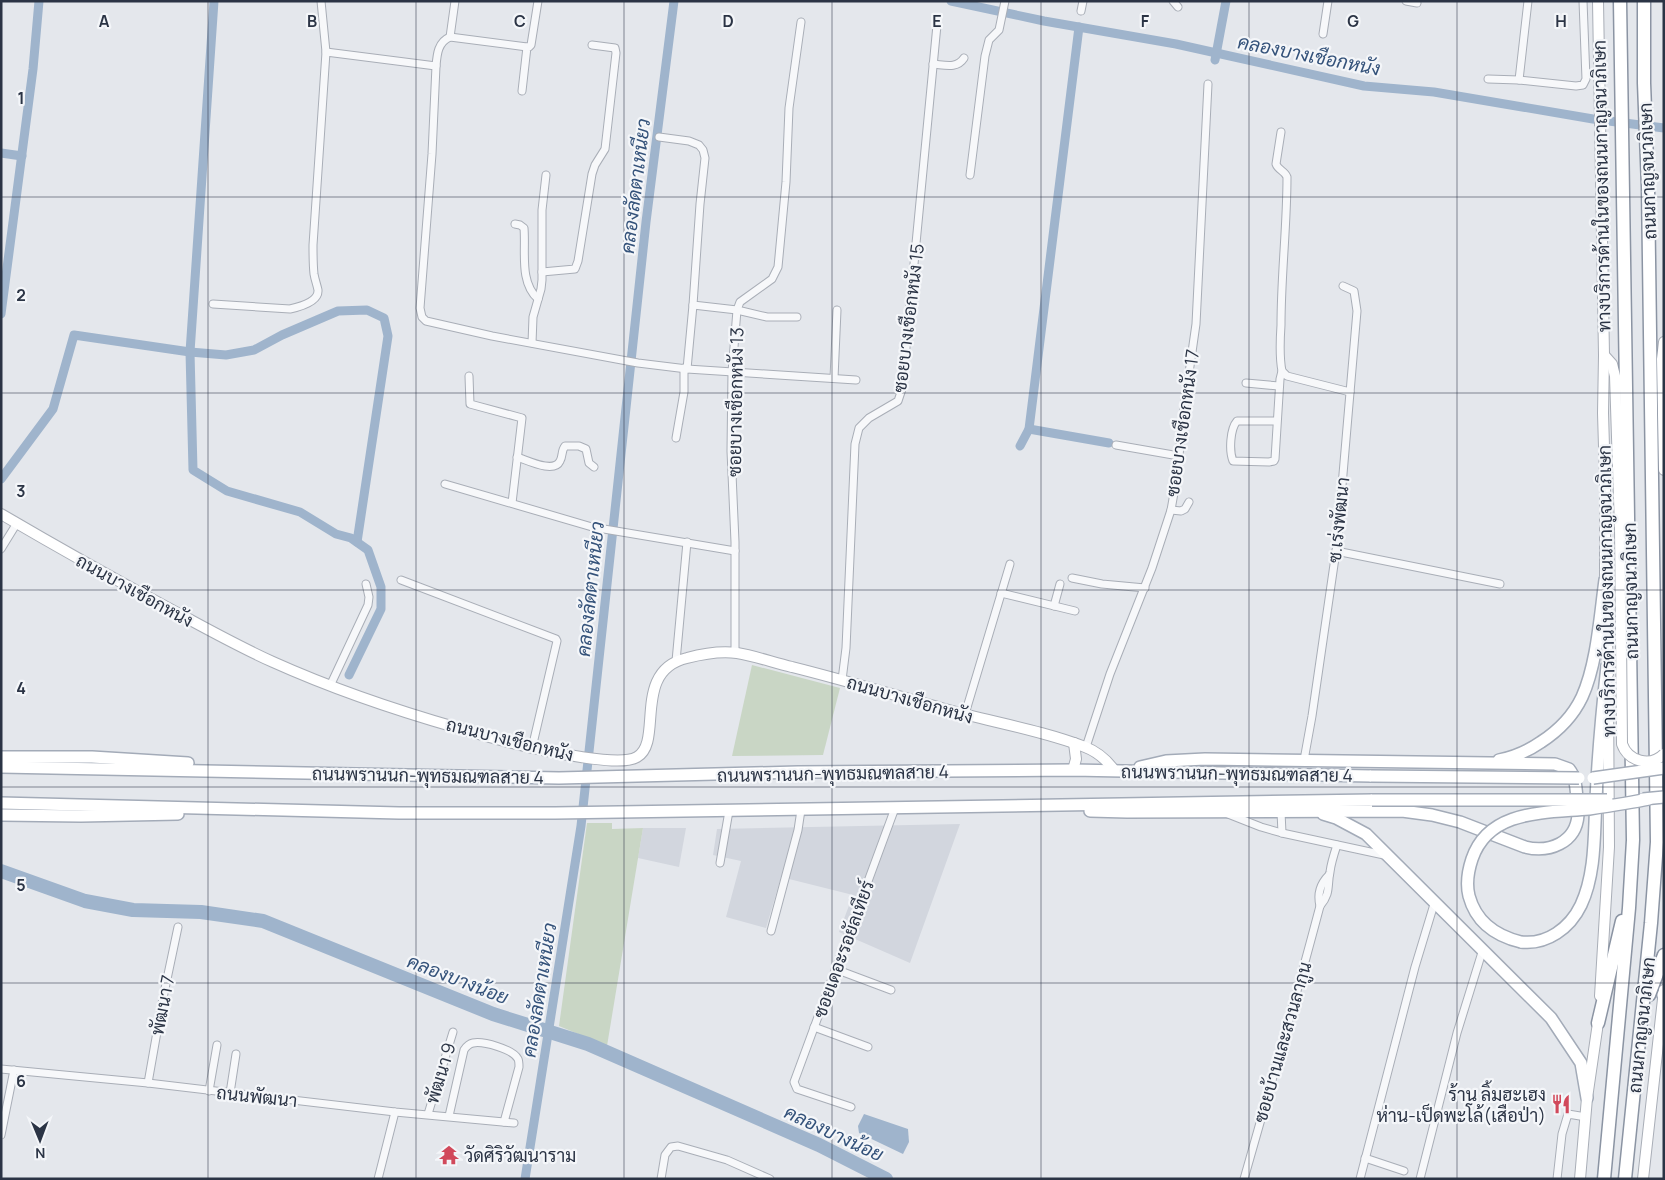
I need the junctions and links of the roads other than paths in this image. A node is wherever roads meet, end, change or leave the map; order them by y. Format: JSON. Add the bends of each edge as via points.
{"nodes":[{"id":1,"x":321,"y":1,"type":"edge"},
{"id":2,"x":455,"y":1,"type":"edge"},
{"id":3,"x":538,"y":1,"type":"edge"},
{"id":4,"x":1005,"y":1,"type":"edge"},
{"id":5,"x":1083,"y":1,"type":"edge"},
{"id":6,"x":1173,"y":1,"type":"edge"},
{"id":7,"x":1328,"y":1,"type":"edge"},
{"id":8,"x":1406,"y":1,"type":"edge"},
{"id":9,"x":1528,"y":1,"type":"edge"},
{"id":10,"x":1583,"y":1,"type":"edge"},
{"id":11,"x":1598,"y":1,"type":"edge"},
{"id":12,"x":1620,"y":1,"type":"edge"},
{"id":13,"x":1644,"y":1,"type":"edge"},
{"id":14,"x":1417,"y":3,"type":"dead end"},
{"id":15,"x":1178,"y":7,"type":"dead end"},
{"id":16,"x":1082,"y":11,"type":"dead end"},
{"id":17,"x":801,"y":22,"type":"dead end"},
{"id":18,"x":937,"y":25,"type":"dead end"},
{"id":19,"x":1323,"y":34,"type":"dead end"},
{"id":20,"x":450,"y":37,"type":"junction"},
{"id":21,"x":592,"y":45,"type":"dead end"},
{"id":22,"x":527,"y":47,"type":"junction"},
{"id":23,"x":326,"y":52,"type":"junction"},
{"id":24,"x":964,"y":58,"type":"dead end"},
{"id":25,"x":933,"y":64,"type":"junction"},
{"id":26,"x":436,"y":66,"type":"junction"},
{"id":27,"x":1488,"y":79,"type":"dead end"},
{"id":28,"x":1519,"y":80,"type":"junction"},
{"id":29,"x":1208,"y":84,"type":"dead end"},
{"id":30,"x":522,"y":91,"type":"dead end"},
{"id":31,"x":1280,"y":132,"type":"dead end"},
{"id":32,"x":659,"y":137,"type":"dead end"},
{"id":33,"x":546,"y":175,"type":"dead end"},
{"id":34,"x":970,"y":175,"type":"dead end"},
{"id":35,"x":515,"y":224,"type":"dead end"},
{"id":36,"x":542,"y":272,"type":"junction"},
{"id":37,"x":1343,"y":286,"type":"dead end"},
{"id":38,"x":538,"y":299,"type":"junction"},
{"id":39,"x":213,"y":304,"type":"dead end"},
{"id":40,"x":692,"y":305,"type":"junction"},
{"id":41,"x":737,"y":310,"type":"junction"},
{"id":42,"x":837,"y":310,"type":"dead end"},
{"id":43,"x":797,"y":317,"type":"dead end"},
{"id":44,"x":1664,"y":342,"type":"edge"},
{"id":45,"x":532,"y":343,"type":"junction"},
{"id":46,"x":1604,"y":355,"type":"junction"},
{"id":47,"x":686,"y":369,"type":"junction"},
{"id":48,"x":1282,"y":371,"type":"junction"},
{"id":49,"x":732,"y":372,"type":"junction"},
{"id":50,"x":469,"y":376,"type":"dead end"},
{"id":51,"x":834,"y":378,"type":"junction"},
{"id":52,"x":856,"y":380,"type":"dead end"},
{"id":53,"x":1246,"y":383,"type":"dead end"},
{"id":54,"x":1280,"y":386,"type":"junction"},
{"id":55,"x":1350,"y":392,"type":"junction"},
{"id":56,"x":1277,"y":421,"type":"junction"},
{"id":57,"x":676,"y":438,"type":"dead end"},
{"id":58,"x":1116,"y":445,"type":"dead end"},
{"id":59,"x":1179,"y":456,"type":"junction"},
{"id":60,"x":517,"y":457,"type":"junction"},
{"id":61,"x":594,"y":468,"type":"dead end"},
{"id":62,"x":1664,"y":470,"type":"edge"},
{"id":63,"x":445,"y":484,"type":"dead end"},
{"id":64,"x":1190,"y":502,"type":"dead end"},
{"id":65,"x":512,"y":503,"type":"junction"},
{"id":66,"x":1170,"y":510,"type":"junction"},
{"id":67,"x":1,"y":514,"type":"edge"},
{"id":68,"x":16,"y":523,"type":"junction"},
{"id":69,"x":687,"y":542,"type":"junction"},
{"id":70,"x":1,"y":549,"type":"edge"},
{"id":71,"x":735,"y":551,"type":"junction"},
{"id":72,"x":1336,"y":551,"type":"junction"},
{"id":73,"x":1010,"y":564,"type":"dead end"},
{"id":74,"x":1072,"y":578,"type":"dead end"},
{"id":75,"x":401,"y":580,"type":"dead end"},
{"id":76,"x":1605,"y":580,"type":"junction"},
{"id":77,"x":366,"y":584,"type":"dead end"},
{"id":78,"x":1060,"y":584,"type":"dead end"},
{"id":79,"x":1500,"y":584,"type":"dead end"},
{"id":80,"x":1145,"y":588,"type":"junction"},
{"id":81,"x":1001,"y":593,"type":"junction"},
{"id":82,"x":1054,"y":606,"type":"junction"},
{"id":83,"x":1075,"y":611,"type":"dead end"},
{"id":84,"x":735,"y":653,"type":"junction"},
{"id":85,"x":676,"y":661,"type":"junction"},
{"id":86,"x":1608,"y":666,"type":"junction"},
{"id":87,"x":842,"y":680,"type":"junction"},
{"id":88,"x":330,"y":686,"type":"junction"},
{"id":89,"x":965,"y":714,"type":"junction"},
{"id":90,"x":1074,"y":743,"type":"junction"},
{"id":91,"x":1086,"y":747,"type":"junction"},
{"id":92,"x":532,"y":748,"type":"junction"},
{"id":93,"x":1664,"y":754,"type":"edge"},
{"id":94,"x":1,"y":757,"type":"edge"},
{"id":95,"x":1304,"y":760,"type":"junction"},
{"id":96,"x":1477,"y":764,"type":"junction"},
{"id":97,"x":1,"y":767,"type":"edge"},
{"id":98,"x":1664,"y":769,"type":"edge"},
{"id":99,"x":1073,"y":770,"type":"junction"},
{"id":100,"x":1114,"y":770,"type":"junction"},
{"id":101,"x":1132,"y":770,"type":"junction"},
{"id":102,"x":256,"y":772,"type":"junction"},
{"id":103,"x":1664,"y":775,"type":"edge"},
{"id":104,"x":1593,"y":778,"type":"junction"},
{"id":105,"x":1664,"y":797,"type":"edge"},
{"id":106,"x":1649,"y":799,"type":"junction"},
{"id":107,"x":1,"y":803,"type":"edge"},
{"id":108,"x":1024,"y":804,"type":"junction"},
{"id":109,"x":895,"y":808,"type":"junction"},
{"id":110,"x":215,"y":809,"type":"junction"},
{"id":111,"x":800,"y":810,"type":"junction"},
{"id":112,"x":729,"y":811,"type":"junction"},
{"id":113,"x":1304,"y":811,"type":"junction"},
{"id":114,"x":1223,"y":812,"type":"junction"},
{"id":115,"x":1281,"y":812,"type":"junction"},
{"id":116,"x":1,"y":815,"type":"edge"},
{"id":117,"x":1282,"y":833,"type":"junction"},
{"id":118,"x":1336,"y":845,"type":"junction"},
{"id":119,"x":1390,"y":856,"type":"junction"},
{"id":120,"x":720,"y":864,"type":"dead end"},
{"id":121,"x":1434,"y":901,"type":"junction"},
{"id":122,"x":1629,"y":908,"type":"junction"},
{"id":123,"x":178,"y":927,"type":"dead end"},
{"id":124,"x":771,"y":931,"type":"dead end"},
{"id":125,"x":1483,"y":949,"type":"junction"},
{"id":126,"x":1664,"y":956,"type":"edge"},
{"id":127,"x":835,"y":969,"type":"junction"},
{"id":128,"x":891,"y":990,"type":"dead end"},
{"id":129,"x":1664,"y":993,"type":"edge"},
{"id":130,"x":1642,"y":1015,"type":"junction"},
{"id":131,"x":1598,"y":1023,"type":"junction"},
{"id":132,"x":814,"y":1028,"type":"junction"},
{"id":133,"x":453,"y":1032,"type":"dead end"},
{"id":134,"x":217,"y":1045,"type":"dead end"},
{"id":135,"x":868,"y":1047,"type":"dead end"},
{"id":136,"x":236,"y":1054,"type":"dead end"},
{"id":137,"x":1,"y":1069,"type":"edge"},
{"id":138,"x":14,"y":1070,"type":"junction"},
{"id":139,"x":148,"y":1084,"type":"junction"},
{"id":140,"x":209,"y":1091,"type":"junction"},
{"id":141,"x":230,"y":1093,"type":"junction"},
{"id":142,"x":1588,"y":1098,"type":"junction"},
{"id":143,"x":851,"y":1108,"type":"dead end"},
{"id":144,"x":395,"y":1112,"type":"junction"},
{"id":145,"x":428,"y":1114,"type":"junction"},
{"id":146,"x":449,"y":1116,"type":"junction"},
{"id":147,"x":1586,"y":1117,"type":"junction"},
{"id":148,"x":504,"y":1122,"type":"junction"},
{"id":149,"x":514,"y":1123,"type":"dead end"},
{"id":150,"x":1,"y":1135,"type":"edge"},
{"id":151,"x":1365,"y":1158,"type":"junction"},
{"id":152,"x":1404,"y":1171,"type":"dead end"},
{"id":153,"x":378,"y":1179,"type":"edge"},
{"id":154,"x":661,"y":1179,"type":"edge"},
{"id":155,"x":770,"y":1179,"type":"edge"},
{"id":156,"x":1244,"y":1179,"type":"edge"},
{"id":157,"x":1360,"y":1179,"type":"edge"},
{"id":158,"x":1420,"y":1179,"type":"edge"},
{"id":159,"x":1557,"y":1179,"type":"edge"},
{"id":160,"x":1580,"y":1179,"type":"edge"},
{"id":161,"x":1604,"y":1179,"type":"edge"},
{"id":162,"x":1625,"y":1179,"type":"edge"},
{"id":163,"x":1644,"y":1179,"type":"edge"}],
"edges":[{"from":1,"to":23,"type":"street"},
{"from":2,"to":20,"type":"street"},
{"from":3,"to":22,"type":"street","via":[[531,45]]},
{"from":4,"to":34,"type":"street","via":[[1000,26],[990,40],[985,56]]},
{"from":5,"to":16,"type":"street"},
{"from":6,"to":15,"type":"street"},
{"from":7,"to":19,"type":"street"},
{"from":8,"to":14,"type":"street"},
{"from":9,"to":28,"type":"street"},
{"from":10,"to":28,"type":"street","via":[[1584,85]]},
{"from":11,"to":46,"type":"main road","name":"ทางบริการด้านในของถนนกาญจนาภิเษก"},
{"from":12,"to":122,"type":"highway","name":"ถนนกาญจนาภิเษก","via":[[1633,769]]},
{"from":13,"to":130,"type":"highway","name":"ถนนกาญจนาภิเษก","via":[[1657,842]]},
{"from":17,"to":41,"type":"street","name":"ซอยบางเชือกหนัง 13","via":[[789,108],[778,267],[772,279],[740,302]]},
{"from":18,"to":25,"type":"street","name":"ซอยบางเชือกหนัง 15"},
{"from":20,"to":22,"type":"street"},
{"from":20,"to":26,"type":"street","via":[[441,44]]},
{"from":21,"to":36,"type":"street","via":[[615,48],[616,53],[605,149],[592,174],[575,269]]},
{"from":22,"to":30,"type":"street"},
{"from":23,"to":26,"type":"street"},
{"from":23,"to":39,"type":"street","via":[[313,245],[317,296],[296,308]]},
{"from":24,"to":25,"type":"street","via":[[952,66]]},
{"from":25,"to":87,"type":"street","name":"ซอยบางเชือกหนัง 15","via":[[902,389],[898,401],[869,418],[859,428],[855,444]]},
{"from":26,"to":45,"type":"street","via":[[420,313],[426,321]]},
{"from":27,"to":28,"type":"street"},
{"from":29,"to":59,"type":"street","name":"ซอยบางเชือกหนัง 17","via":[[1196,324]]},
{"from":31,"to":48,"type":"street","via":[[1276,164],[1287,177],[1281,291]]},
{"from":32,"to":40,"type":"street","via":[[699,144],[705,158]]},
{"from":33,"to":36,"type":"street","via":[[542,210]]},
{"from":35,"to":38,"type":"street","via":[[524,228],[526,279],[532,294]]},
{"from":36,"to":38,"type":"street"},
{"from":37,"to":55,"type":"street","name":"ซ.เร่งพัฒนา","via":[[1354,292],[1357,307]]},
{"from":38,"to":45,"type":"street","via":[[533,317]]},
{"from":40,"to":41,"type":"street"},
{"from":40,"to":47,"type":"street"},
{"from":41,"to":43,"type":"street","via":[[767,317]]},
{"from":41,"to":49,"type":"street","name":"ซอยบางเชือกหนัง 13"},
{"from":42,"to":51,"type":"street"},
{"from":44,"to":62,"type":"main road"},
{"from":45,"to":47,"type":"street"},
{"from":46,"to":76,"type":"main road","name":"ทางบริการด้านในของถนนกาญจนาภิเษก"},
{"from":46,"to":93,"type":"main road","bridge":true,"via":[[1612,364],[1615,376],[1622,744],[1627,754],[1636,760],[1645,762]]},
{"from":47,"to":49,"type":"street"},
{"from":47,"to":57,"type":"street"},
{"from":48,"to":54,"type":"street"},
{"from":48,"to":55,"type":"street","via":[[1287,376]]},
{"from":49,"to":51,"type":"street"},
{"from":49,"to":71,"type":"street","name":"ซอยบางเชือกหนัง 13"},
{"from":50,"to":60,"type":"street","via":[[470,404],[522,418]]},
{"from":51,"to":52,"type":"street"},
{"from":53,"to":54,"type":"street"},
{"from":54,"to":56,"type":"street"},
{"from":55,"to":72,"type":"street","name":"ซ.เร่งพัฒนา"},
{"from":56,"to":56,"type":"street","via":[[1237,421],[1232,428],[1231,454],[1234,461],[1274,461]]},
{"from":58,"to":59,"type":"street"},
{"from":59,"to":66,"type":"street","name":"ซอยบางเชือกหนัง 17"},
{"from":60,"to":61,"type":"street","via":[[550,467],[558,464],[566,446],[579,446],[586,449],[589,463]]},
{"from":60,"to":65,"type":"street"},
{"from":63,"to":65,"type":"street"},
{"from":64,"to":66,"type":"street","via":[[1185,509]]},
{"from":65,"to":69,"type":"street","via":[[608,530]]},
{"from":66,"to":80,"type":"street","name":"ซอยบางเชือกหนัง 17"},
{"from":67,"to":68,"type":"main road","name":"ถนนบางเชือกหนัง"},
{"from":68,"to":70,"type":"street"},
{"from":68,"to":88,"type":"main road","name":"ถนนบางเชือกหนัง","via":[[231,643]]},
{"from":69,"to":71,"type":"street"},
{"from":69,"to":85,"type":"street"},
{"from":71,"to":84,"type":"street","name":"ซอยบางเชือกหนัง 13"},
{"from":72,"to":79,"type":"street"},
{"from":72,"to":95,"type":"street","name":"ซ.เร่งพัฒนา"},
{"from":73,"to":81,"type":"street"},
{"from":74,"to":80,"type":"street"},
{"from":75,"to":92,"type":"street","via":[[556,639]]},
{"from":76,"to":86,"type":"main road","name":"ทางบริการด้านในของถนนกาญจนาภิเษก"},
{"from":76,"to":96,"type":"main road","via":[[1588,677],[1582,697],[1572,712],[1562,726],[1534,747],[1506,758]]},
{"from":77,"to":88,"type":"street","via":[[368,605]]},
{"from":78,"to":82,"type":"street"},
{"from":80,"to":91,"type":"street","name":"ซอยบางเชือกหนัง 17","via":[[1110,674]]},
{"from":81,"to":82,"type":"street"},
{"from":81,"to":89,"type":"street"},
{"from":82,"to":83,"type":"street"},
{"from":84,"to":85,"type":"main road","name":"ถนนบางเชือกหนัง"},
{"from":84,"to":87,"type":"main road","name":"ถนนบางเชือกหนัง"},
{"from":85,"to":92,"type":"main road","name":"ถนนบางเชือกหนัง","via":[[658,676],[648,736],[638,757],[598,759]]},
{"from":86,"to":106,"type":"main road","bridge":true,"via":[[1600,722],[1592,864],[1585,895],[1576,914],[1560,931],[1543,940],[1527,943],[1502,936],[1480,918],[1468,888],[1468,870],[1484,837],[1500,825],[1538,812],[1600,807]]},
{"from":86,"to":131,"type":"main road","name":"ทางบริการด้านในของถนนกาญจนาภิเษก","via":[[1609,838]]},
{"from":87,"to":89,"type":"main road","name":"ถนนบางเชือกหนัง"},
{"from":88,"to":92,"type":"main road","name":"ถนนบางเชือกหนัง","via":[[407,713]]},
{"from":89,"to":90,"type":"main road","name":"ถนนบางเชือกหนัง"},
{"from":90,"to":91,"type":"main road","name":"ถนนบางเชือกหนัง"},
{"from":90,"to":99,"type":"main road","via":[[1076,759]]},
{"from":91,"to":100,"type":"main road","name":"ถนนบางเชือกหนัง","via":[[1107,760]]},
{"from":94,"to":102,"type":"main road","via":[[202,764]]},
{"from":95,"to":96,"type":"main road"},
{"from":95,"to":101,"type":"main road","via":[[1184,760],[1153,763]]},
{"from":96,"to":113,"type":"main road","via":[[1554,764],[1569,769],[1574,777],[1578,814],[1571,835],[1556,847],[1538,849],[1460,822],[1416,813]]},
{"from":97,"to":102,"type":"main road","name":"ถนนพรานนก-พุทธมณฑลสาย 4"},
{"from":98,"to":104,"type":"main road","bridge":true},
{"from":99,"to":100,"type":"main road","name":"ถนนพรานนก-พุทธมณฑลสาย 4"},
{"from":99,"to":102,"type":"main road","name":"ถนนพรานนก-พุทธมณฑลสาย 4","via":[[559,778]]},
{"from":100,"to":101,"type":"main road","name":"ถนนพรานนก-พุทธมณฑลสาย 4"},
{"from":101,"to":104,"type":"main road","name":"ถนนพรานนก-พุทธมณฑลสาย 4","bridge":true},
{"from":103,"to":104,"type":"main road","name":"ถนนพรานนก-พุทธมณฑลสาย 4","bridge":true},
{"from":105,"to":106,"type":"main road","name":"ถนนพรานนก-พุทธมณฑลสาย 4","bridge":true},
{"from":106,"to":108,"type":"main road","name":"ถนนพรานนก-พุทธมณฑลสาย 4","bridge":true},
{"from":107,"to":110,"type":"main road","name":"ถนนพรานนก-พุทธมณฑลสาย 4"},
{"from":108,"to":109,"type":"main road","name":"ถนนพรานนก-พุทธมณฑลสาย 4"},
{"from":108,"to":114,"type":"main road","via":[[1098,811]]},
{"from":109,"to":111,"type":"main road","name":"ถนนพรานนก-พุทธมณฑลสาย 4"},
{"from":109,"to":127,"type":"street","name":"ซอยเดอะรอยัลเทียร์"},
{"from":110,"to":112,"type":"main road","name":"ถนนพรานนก-พุทธมณฑลสาย 4","via":[[399,813]]},
{"from":110,"to":116,"type":"main road","via":[[173,815]]},
{"from":111,"to":112,"type":"main road","name":"ถนนพรานนก-พุทธมณฑลสาย 4"},
{"from":111,"to":124,"type":"street","via":[[798,830]]},
{"from":112,"to":120,"type":"street"},
{"from":113,"to":115,"type":"main road"},
{"from":113,"to":119,"type":"main road","via":[[1352,826]]},
{"from":114,"to":115,"type":"main road"},
{"from":114,"to":117,"type":"street"},
{"from":115,"to":117,"type":"street"},
{"from":117,"to":118,"type":"street"},
{"from":118,"to":119,"type":"street"},
{"from":118,"to":156,"type":"street","name":"ซอยบ้านและสวนลากูน","via":[[1329,875],[1318,895],[1320,906]]},
{"from":119,"to":121,"type":"main road"},
{"from":121,"to":125,"type":"main road"},
{"from":121,"to":151,"type":"street"},
{"from":122,"to":131,"type":"highway","via":[[1621,924]]},
{"from":122,"to":161,"type":"highway","name":"ถนนกาญจนาภิเษก"},
{"from":123,"to":139,"type":"street","name":"พัฒนา 7"},
{"from":125,"to":142,"type":"main road","via":[[1551,1018],[1581,1063]]},
{"from":125,"to":158,"type":"street","via":[[1457,1033]]},
{"from":126,"to":130,"type":"highway"},
{"from":127,"to":128,"type":"street"},
{"from":127,"to":132,"type":"street","name":"ซอยเดอะรอยัลเทียร์"},
{"from":129,"to":163,"type":"main road"},
{"from":130,"to":162,"type":"highway","name":"ถนนกาญจนาภิเษก"},
{"from":131,"to":142,"type":"main road","name":"ทางบริการด้านในของถนนกาญจนาภิเษก"},
{"from":132,"to":135,"type":"street"},
{"from":132,"to":143,"type":"street","name":"ซอยเดอะรอยัลเทียร์","via":[[794,1082],[797,1088]]},
{"from":133,"to":145,"type":"street","name":"พัฒนา 9"},
{"from":134,"to":140,"type":"street"},
{"from":136,"to":141,"type":"street"},
{"from":137,"to":138,"type":"street","name":"ถนนพัฒนา"},
{"from":138,"to":139,"type":"street","name":"ถนนพัฒนา"},
{"from":138,"to":150,"type":"street"},
{"from":139,"to":140,"type":"street","name":"ถนนพัฒนา"},
{"from":140,"to":141,"type":"street","name":"ถนนพัฒนา"},
{"from":141,"to":144,"type":"street","name":"ถนนพัฒนา"},
{"from":142,"to":147,"type":"main road","name":"ทางบริการด้านในของถนนกาญจนาภิเษก"},
{"from":144,"to":145,"type":"street","name":"ถนนพัฒนา"},
{"from":144,"to":153,"type":"street"},
{"from":145,"to":146,"type":"street","name":"ถนนพัฒนา"},
{"from":146,"to":148,"type":"street","name":"ถนนพัฒนา"},
{"from":146,"to":148,"type":"street","via":[[464,1050],[479,1043],[506,1049],[518,1058],[519,1067]]},
{"from":147,"to":159,"type":"street","via":[[1568,1114],[1562,1134]]},
{"from":147,"to":160,"type":"main road","name":"ทางบริการด้านในของถนนกาญจนาภิเษก"},
{"from":148,"to":149,"type":"street","name":"ถนนพัฒนา"},
{"from":151,"to":152,"type":"street"},
{"from":151,"to":157,"type":"street"},
{"from":154,"to":155,"type":"street","via":[[665,1155],[671,1147],[678,1146],[727,1160]]}]}
